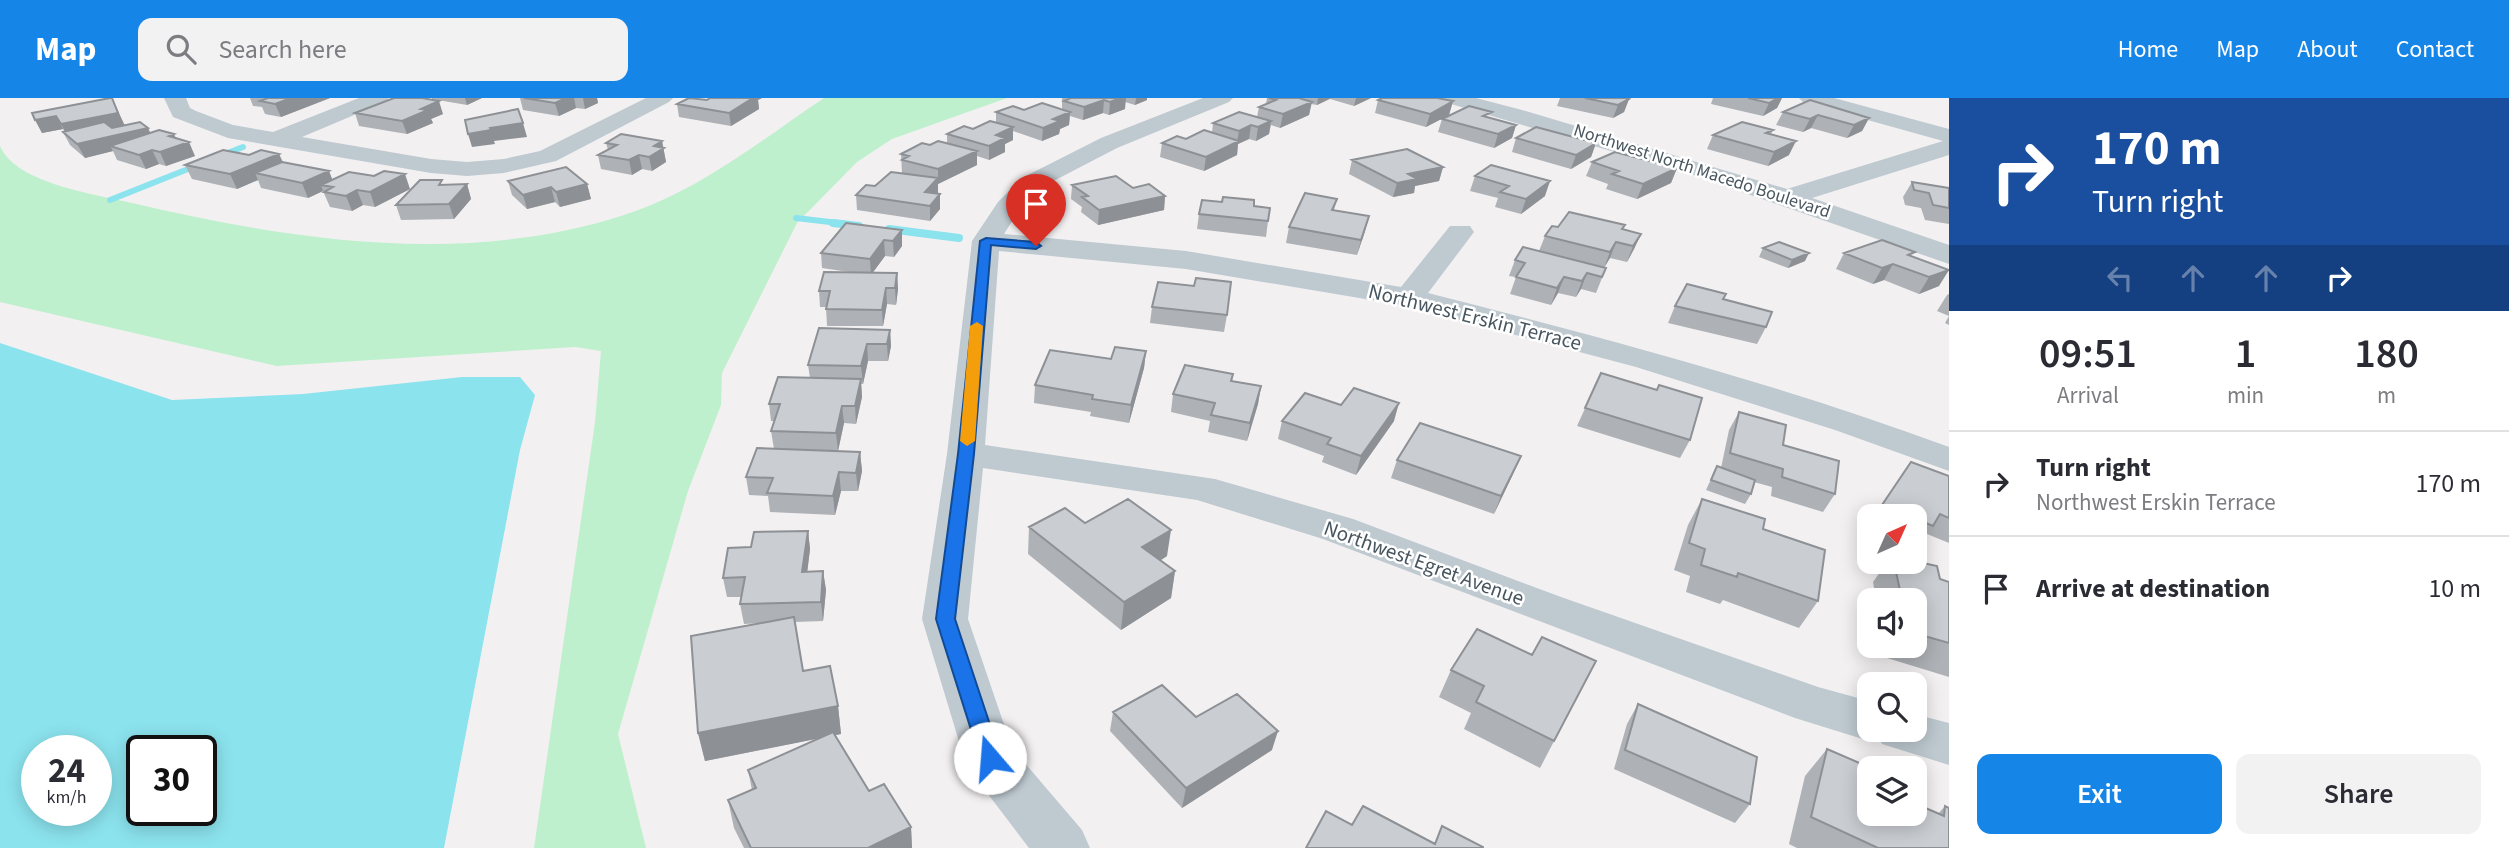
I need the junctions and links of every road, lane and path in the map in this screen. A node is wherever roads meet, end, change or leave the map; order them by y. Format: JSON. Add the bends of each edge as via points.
{"nodes":[{"id":1,"x":175,"y":98,"type":"edge"},
{"id":2,"x":378,"y":98,"type":"edge"},
{"id":3,"x":662,"y":98,"type":"edge"},
{"id":4,"x":1222,"y":98,"type":"edge"},
{"id":5,"x":1451,"y":98,"type":"edge"},
{"id":6,"x":1810,"y":98,"type":"edge"},
{"id":7,"x":1949,"y":136,"type":"edge"},
{"id":8,"x":276,"y":139,"type":"junction"},
{"id":9,"x":1949,"y":147,"type":"edge"},
{"id":10,"x":1789,"y":197,"type":"junction"},
{"id":11,"x":1460,"y":232,"type":"dead end"},
{"id":12,"x":986,"y":241,"type":"junction"},
{"id":13,"x":1949,"y":255,"type":"edge"},
{"id":14,"x":1409,"y":297,"type":"junction"},
{"id":15,"x":966,"y":454,"type":"junction"},
{"id":16,"x":1949,"y":460,"type":"edge"},
{"id":17,"x":1857,"y":717,"type":"edge"},
{"id":18,"x":1927,"y":738,"type":"edge"},
{"id":19,"x":1949,"y":744,"type":"edge"},
{"id":20,"x":1062,"y":848,"type":"edge"}],
"edges":[{"from":1,"to":8,"type":"street","via":[[181,112],[197,122]]},
{"from":2,"to":8,"type":"street"},
{"from":3,"to":8,"type":"street","via":[[563,151],[491,167],[432,166]]},
{"from":4,"to":12,"type":"street","via":[[1109,142],[1031,183],[1007,208]]},
{"from":5,"to":10,"type":"street","name":"Northwest North Macedo Boulevard","via":[[1532,118]]},
{"from":6,"to":7,"type":"street"},
{"from":9,"to":10,"type":"street"},
{"from":10,"to":13,"type":"street","name":"Northwest North Macedo Boulevard"},
{"from":11,"to":14,"type":"street"},
{"from":12,"to":14,"type":"street","name":"Northwest Erskin Terrace","via":[[1186,260]]},
{"from":12,"to":15,"type":"street"},
{"from":14,"to":16,"type":"street","name":"Northwest Erskin Terrace","via":[[1648,360],[1848,422]]},
{"from":15,"to":17,"type":"street","name":"Northwest Egret Avenue","via":[[1201,488],[1338,529],[1583,622]]},
{"from":15,"to":20,"type":"street","via":[[945,619],[990,758]]},
{"from":18,"to":19,"type":"street"}]}
